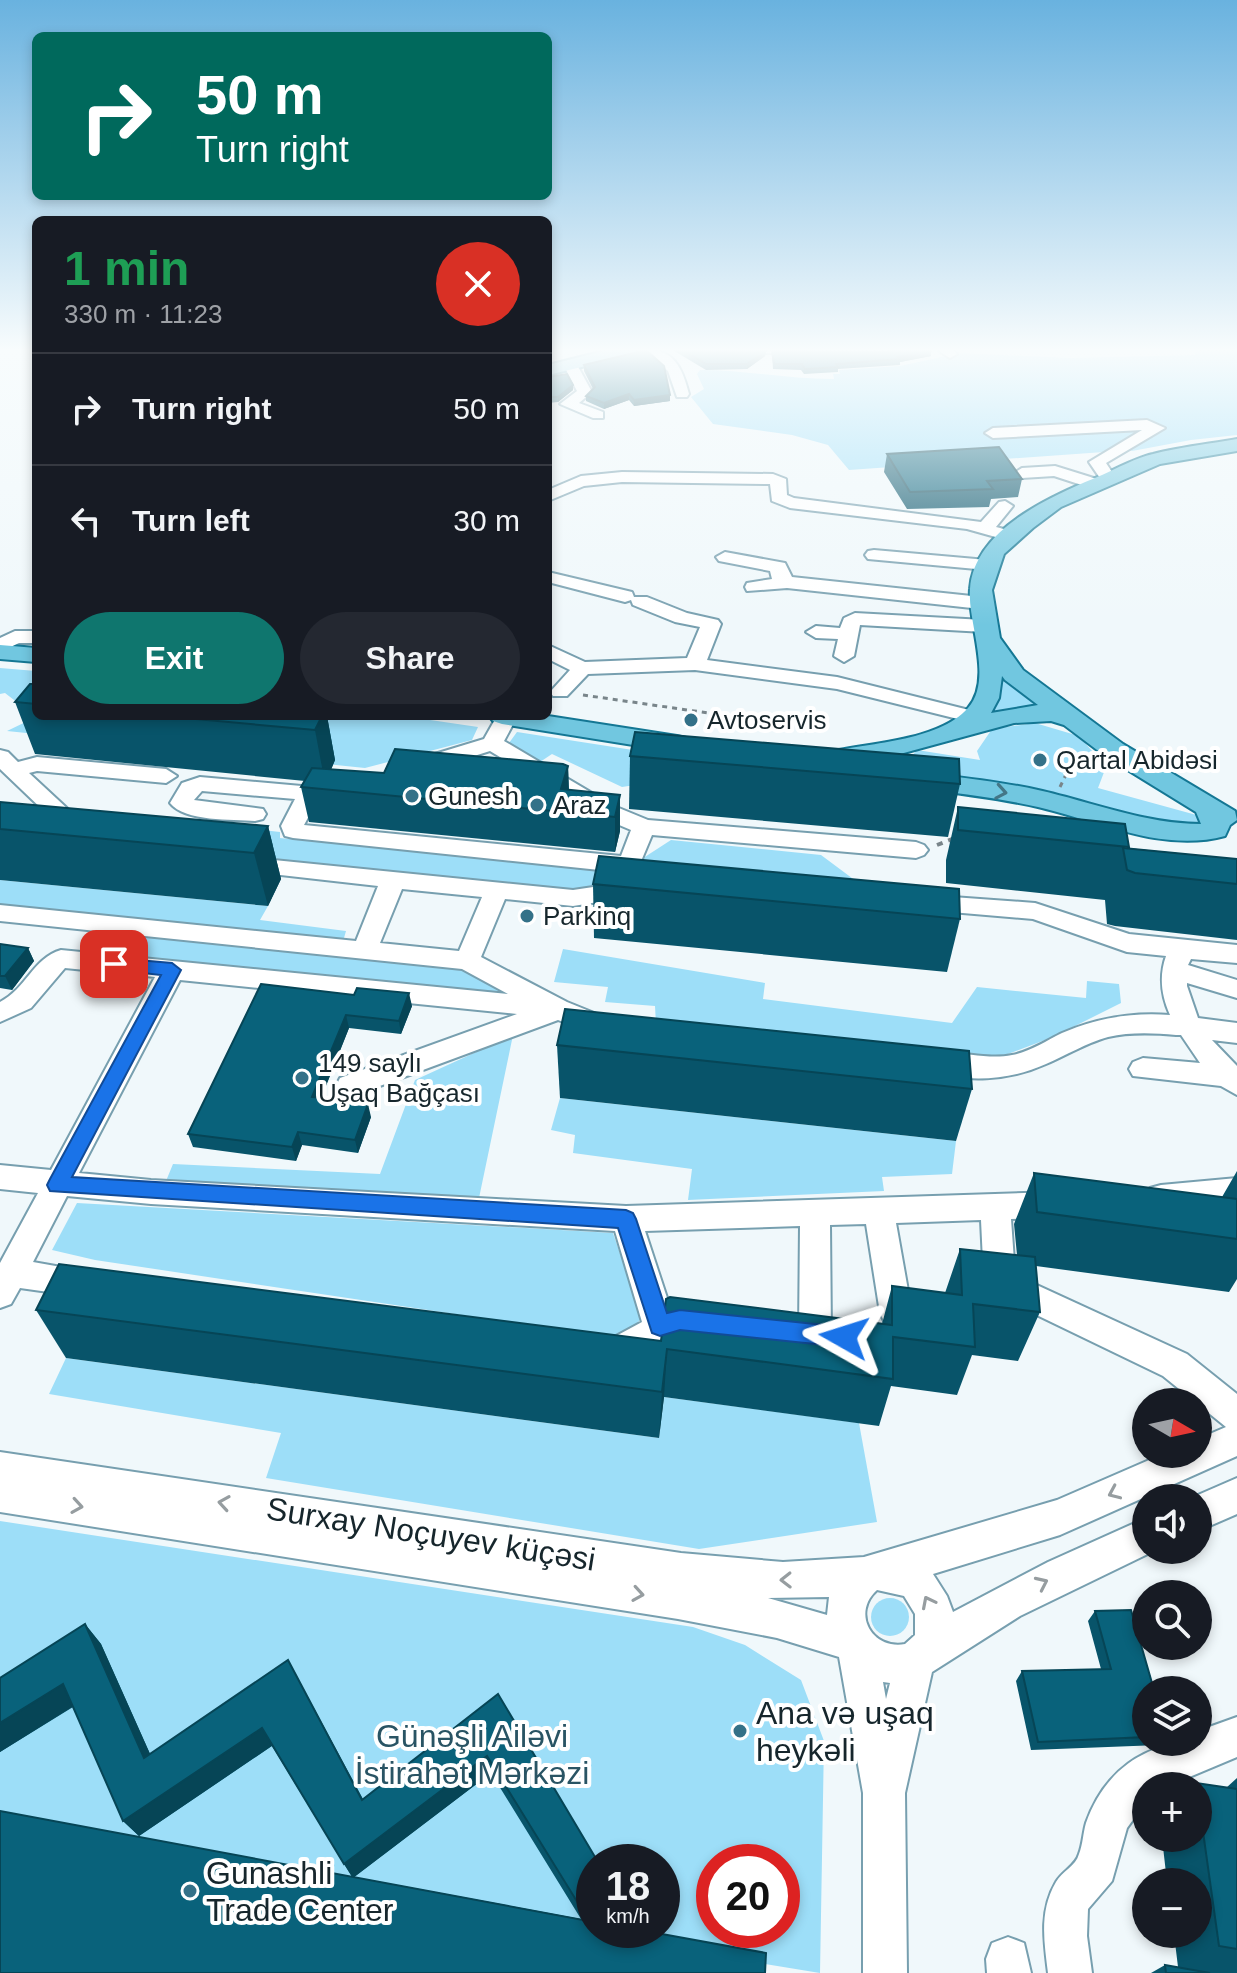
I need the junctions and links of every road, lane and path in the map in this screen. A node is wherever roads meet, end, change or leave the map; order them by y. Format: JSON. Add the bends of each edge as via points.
{"nodes":[{"id":1,"x":1134,"y":441,"type":"edge"},
{"id":2,"x":1237,"y":445,"type":"edge"},
{"id":3,"x":1022,"y":473,"type":"edge"},
{"id":4,"x":1101,"y":481,"type":"junction"},
{"id":5,"x":552,"y":494,"type":"edge"},
{"id":6,"x":1005,"y":506,"type":"dead end"},
{"id":7,"x":986,"y":527,"type":"junction"},
{"id":8,"x":1010,"y":536,"type":"junction"},
{"id":9,"x":874,"y":555,"type":"dead end"},
{"id":10,"x":725,"y":557,"type":"dead end"},
{"id":11,"x":987,"y":565,"type":"junction"},
{"id":12,"x":552,"y":582,"type":"edge"},
{"id":13,"x":787,"y":582,"type":"junction"},
{"id":14,"x":754,"y":587,"type":"dead end"},
{"id":15,"x":985,"y":625,"type":"junction"},
{"id":16,"x":816,"y":632,"type":"dead end"},
{"id":17,"x":847,"y":634,"type":"junction"},
{"id":18,"x":32,"y":637,"type":"edge"},
{"id":19,"x":0,"y":649,"type":"edge"},
{"id":20,"x":552,"y":653,"type":"edge"},
{"id":21,"x":32,"y":654,"type":"edge"},
{"id":22,"x":844,"y":656,"type":"dead end"},
{"id":23,"x":695,"y":664,"type":"junction"},
{"id":24,"x":582,"y":668,"type":"junction"},
{"id":25,"x":560,"y":692,"type":"joint"},
{"id":26,"x":974,"y":717,"type":"junction"},
{"id":27,"x":1070,"y":719,"type":"junction"},
{"id":28,"x":502,"y":720,"type":"edge"},
{"id":29,"x":530,"y":720,"type":"edge"},
{"id":30,"x":778,"y":723,"type":"dead end"},
{"id":31,"x":944,"y":733,"type":"junction"},
{"id":32,"x":492,"y":743,"type":"junction"},
{"id":33,"x":904,"y":744,"type":"junction"},
{"id":34,"x":708,"y":748,"type":"edge"},
{"id":35,"x":7,"y":763,"type":"edge"},
{"id":36,"x":408,"y":770,"type":"edge"},
{"id":37,"x":166,"y":776,"type":"dead end"},
{"id":38,"x":910,"y":779,"type":"junction"},
{"id":39,"x":352,"y":787,"type":"edge"},
{"id":40,"x":309,"y":795,"type":"junction"},
{"id":41,"x":1207,"y":807,"type":"junction"},
{"id":42,"x":255,"y":814,"type":"dead end"},
{"id":43,"x":1237,"y":823,"type":"edge"},
{"id":44,"x":644,"y":827,"type":"junction"},
{"id":45,"x":1183,"y":833,"type":"junction"},
{"id":46,"x":955,"y":838,"type":"edge"},
{"id":47,"x":1237,"y":846,"type":"edge"},
{"id":48,"x":80,"y":848,"type":"edge"},
{"id":49,"x":916,"y":850,"type":"joint"},
{"id":50,"x":221,"y":862,"type":"edge"},
{"id":51,"x":393,"y":880,"type":"junction"},
{"id":52,"x":657,"y":884,"type":"edge"},
{"id":53,"x":497,"y":890,"type":"junction"},
{"id":54,"x":909,"y":901,"type":"edge"},
{"id":55,"x":0,"y":913,"type":"edge"},
{"id":56,"x":365,"y":950,"type":"junction"},
{"id":57,"x":1237,"y":954,"type":"edge"},
{"id":58,"x":1178,"y":960,"type":"junction"},
{"id":59,"x":467,"y":961,"type":"junction"},
{"id":60,"x":172,"y":970,"type":"junction"},
{"id":61,"x":1237,"y":989,"type":"edge"},
{"id":62,"x":558,"y":1009,"type":"junction"},
{"id":63,"x":0,"y":1012,"type":"edge"},
{"id":64,"x":1187,"y":1026,"type":"junction"},
{"id":65,"x":613,"y":1027,"type":"edge"},
{"id":66,"x":1237,"y":1033,"type":"edge"},
{"id":67,"x":911,"y":1060,"type":"edge"},
{"id":68,"x":1143,"y":1069,"type":"dead end"},
{"id":69,"x":1234,"y":1078,"type":"edge"},
{"id":70,"x":350,"y":1086,"type":"dead end"},
{"id":71,"x":0,"y":1177,"type":"edge"},
{"id":72,"x":57,"y":1185,"type":"junction"},
{"id":73,"x":1237,"y":1190,"type":"edge"},
{"id":74,"x":1133,"y":1199,"type":"edge"},
{"id":75,"x":1088,"y":1203,"type":"edge"},
{"id":76,"x":995,"y":1207,"type":"junction"},
{"id":77,"x":879,"y":1209,"type":"junction"},
{"id":78,"x":815,"y":1212,"type":"junction"},
{"id":79,"x":626,"y":1219,"type":"junction"},
{"id":80,"x":5,"y":1283,"type":"edge"},
{"id":81,"x":117,"y":1288,"type":"edge"},
{"id":82,"x":896,"y":1313,"type":"edge"},
{"id":83,"x":725,"y":1324,"type":"edge"},
{"id":84,"x":660,"y":1326,"type":"junction"},
{"id":85,"x":815,"y":1334,"type":"edge"},
{"id":86,"x":586,"y":1353,"type":"edge"},
{"id":87,"x":1237,"y":1415,"type":"edge"},
{"id":88,"x":1237,"y":1439,"type":"edge"},
{"id":89,"x":0,"y":1469,"type":"edge"},
{"id":90,"x":0,"y":1494,"type":"edge"},
{"id":91,"x":1237,"y":1496,"type":"edge"},
{"id":92,"x":1212,"y":1507,"type":"edge"},
{"id":93,"x":1132,"y":1542,"type":"edge"},
{"id":94,"x":870,"y":1573,"type":"junction"},
{"id":95,"x":856,"y":1643,"type":"junction"},
{"id":96,"x":921,"y":1656,"type":"junction"},
{"id":97,"x":1237,"y":1737,"type":"edge"},
{"id":98,"x":884,"y":1793,"type":"junction"},
{"id":99,"x":885,"y":1973,"type":"edge"},
{"id":100,"x":1070,"y":1973,"type":"edge"}],
"edges":[{"from":1,"to":4,"type":"street","via":[[1097,462]]},
{"from":2,"to":4,"type":"main road","via":[[1170,455]]},
{"from":3,"to":4,"type":"street","via":[[1055,471]]},
{"from":4,"to":8,"type":"main road","via":[[1038,513]]},
{"from":5,"to":7,"type":"street","via":[[581,481],[610,478],[773,479],[780,482],[778,497],[790,503]]},
{"from":6,"to":7,"type":"street"},
{"from":7,"to":8,"type":"street"},
{"from":8,"to":11,"type":"main road"},
{"from":9,"to":11,"type":"street"},
{"from":10,"to":13,"type":"street","via":[[779,567]]},
{"from":11,"to":15,"type":"main road"},
{"from":12,"to":23,"type":"street","via":[[599,587],[711,624]]},
{"from":13,"to":14,"type":"street"},
{"from":13,"to":15,"type":"street"},
{"from":15,"to":17,"type":"street","via":[[862,618],[851,622]]},
{"from":15,"to":26,"type":"main road","via":[[987,692]]},
{"from":15,"to":27,"type":"main road","via":[[1014,675]]},
{"from":16,"to":17,"type":"street"},
{"from":17,"to":22,"type":"street"},
{"from":18,"to":19,"type":"street","via":[[15,637]]},
{"from":19,"to":21,"type":"main road"},
{"from":20,"to":24,"type":"street"},
{"from":23,"to":24,"type":"street"},
{"from":23,"to":26,"type":"street","via":[[837,683]]},
{"from":24,"to":25,"type":"street"},
{"from":25,"to":30,"type":"path"},
{"from":26,"to":31,"type":"main road"},
{"from":27,"to":31,"type":"main road","via":[[1032,711]]},
{"from":27,"to":41,"type":"main road"},
{"from":28,"to":32,"type":"street"},
{"from":29,"to":34,"type":"main road"},
{"from":31,"to":33,"type":"main road"},
{"from":32,"to":36,"type":"street"},
{"from":32,"to":44,"type":"street","via":[[606,811]]},
{"from":33,"to":38,"type":"main road","via":[[891,754],[888,765]]},
{"from":33,"to":38,"type":"main road","via":[[801,762]]},
{"from":35,"to":37,"type":"street"},
{"from":35,"to":48,"type":"street","via":[[80,833]]},
{"from":38,"to":45,"type":"main road","one_way":true,"via":[[997,791]]},
{"from":39,"to":40,"type":"street"},
{"from":40,"to":42,"type":"street","via":[[200,784],[190,788],[181,803]]},
{"from":40,"to":44,"type":"street","via":[[293,831],[619,864],[631,861]]},
{"from":41,"to":43,"type":"main road"},
{"from":41,"to":45,"type":"main road","via":[[1216,819],[1215,830]]},
{"from":44,"to":49,"type":"street"},
{"from":45,"to":47,"type":"main road"},
{"from":46,"to":49,"type":"path"},
{"from":50,"to":51,"type":"street"},
{"from":51,"to":53,"type":"street"},
{"from":51,"to":56,"type":"street"},
{"from":52,"to":53,"type":"street","via":[[582,899]]},
{"from":53,"to":59,"type":"street"},
{"from":54,"to":58,"type":"street","via":[[1035,911]]},
{"from":55,"to":56,"type":"street"},
{"from":56,"to":59,"type":"street"},
{"from":57,"to":58,"type":"street"},
{"from":58,"to":61,"type":"street"},
{"from":58,"to":64,"type":"street"},
{"from":59,"to":62,"type":"street"},
{"from":60,"to":62,"type":"street"},
{"from":60,"to":63,"type":"street","via":[[61,959],[24,1002]]},
{"from":60,"to":72,"type":"street"},
{"from":62,"to":65,"type":"street"},
{"from":62,"to":70,"type":"street"},
{"from":64,"to":66,"type":"street"},
{"from":64,"to":67,"type":"street","via":[[1118,1025],[1019,1064],[989,1069]]},
{"from":64,"to":69,"type":"street"},
{"from":68,"to":69,"type":"street"},
{"from":71,"to":72,"type":"street"},
{"from":72,"to":79,"type":"street"},
{"from":72,"to":80,"type":"street"},
{"from":73,"to":74,"type":"street"},
{"from":75,"to":76,"type":"street"},
{"from":76,"to":77,"type":"street"},
{"from":76,"to":87,"type":"street","via":[[986,1275],[1175,1365]]},
{"from":77,"to":78,"type":"street"},
{"from":77,"to":82,"type":"street"},
{"from":78,"to":79,"type":"street"},
{"from":78,"to":85,"type":"street"},
{"from":79,"to":84,"type":"street"},
{"from":80,"to":81,"type":"street"},
{"from":83,"to":84,"type":"street","via":[[680,1320]]},
{"from":84,"to":86,"type":"street","via":[[615,1354]]},
{"from":88,"to":94,"type":"street","name":"Surxay Noçuyev küçəsi","one_way":true,"via":[[1060,1517]]},
{"from":94,"to":89,"type":"street","name":"Surxay Noçuyev küçəsi","one_way":true,"via":[[783,1581],[681,1572]]},
{"from":90,"to":95,"type":"street","name":"Surxay Noçuyev küçəsi","one_way":true,"via":[[678,1600],[777,1619]]},
{"from":91,"to":92,"type":"street"},
{"from":96,"to":93,"type":"street","one_way":true,"via":[[1035,1585]]},
{"from":94,"to":95,"type":"street","via":[[854,1585],[845,1612]]},
{"from":96,"to":94,"type":"street","one_way":true,"via":[[936,1624],[927,1595],[904,1575]]},
{"from":95,"to":96,"type":"street","via":[[884,1663],[900,1665]]},
{"from":95,"to":98,"type":"street"},
{"from":96,"to":98,"type":"street"},
{"from":97,"to":100,"type":"street","via":[[1179,1757],[1125,1795],[1110,1816],[1090,1880],[1068,1901]]},
{"from":98,"to":99,"type":"street"}]}
